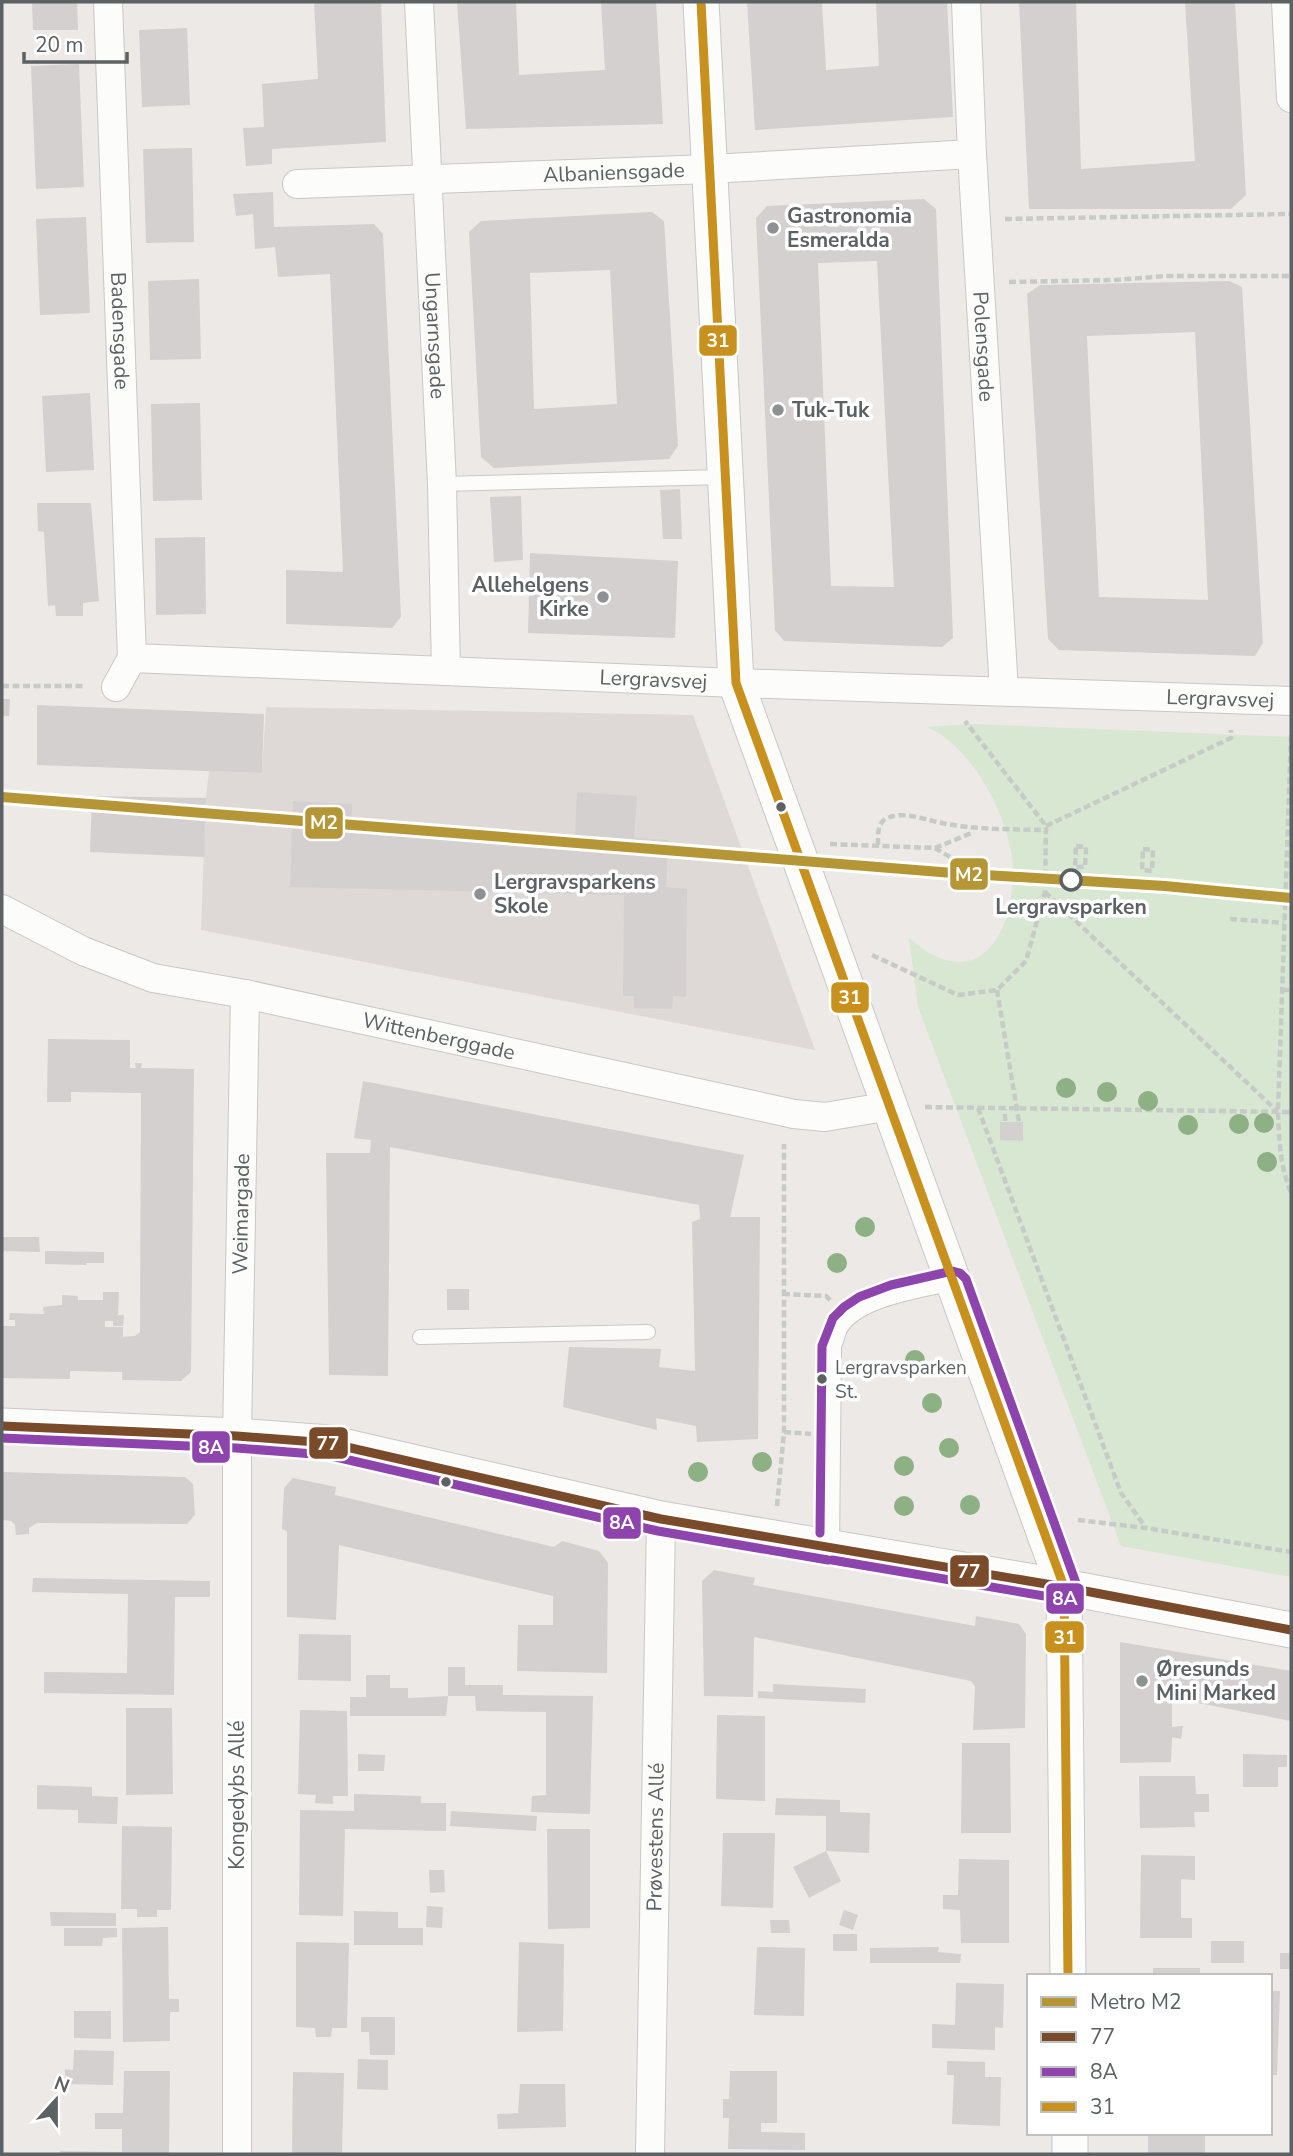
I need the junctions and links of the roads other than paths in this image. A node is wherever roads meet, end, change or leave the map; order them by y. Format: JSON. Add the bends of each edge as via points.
{"nodes":[{"id":1,"x":108,"y":2,"type":"edge"},
{"id":2,"x":419,"y":2,"type":"edge"},
{"id":3,"x":701,"y":2,"type":"edge"},
{"id":4,"x":966,"y":2,"type":"edge"},
{"id":5,"x":1286,"y":2,"type":"edge"},
{"id":6,"x":1291,"y":98,"type":"edge"},
{"id":7,"x":972,"y":154,"type":"junction"},
{"id":8,"x":710,"y":169,"type":"junction"},
{"id":9,"x":428,"y":178,"type":"junction"},
{"id":10,"x":297,"y":184,"type":"dead end"},
{"id":11,"x":726,"y":477,"type":"junction"},
{"id":12,"x":442,"y":484,"type":"junction"},
{"id":13,"x":132,"y":658,"type":"junction"},
{"id":14,"x":446,"y":671,"type":"junction"},
{"id":15,"x":736,"y":683,"type":"junction"},
{"id":16,"x":116,"y":687,"type":"road end"},
{"id":17,"x":1004,"y":691,"type":"junction"},
{"id":18,"x":1291,"y":701,"type":"edge"},
{"id":19,"x":2,"y":909,"type":"edge"},
{"id":20,"x":245,"y":994,"type":"junction"},
{"id":21,"x":890,"y":1106,"type":"junction"},
{"id":22,"x":954,"y":1283,"type":"junction"},
{"id":23,"x":648,"y":1332,"type":"dead end"},
{"id":24,"x":420,"y":1337,"type":"dead end"},
{"id":25,"x":2,"y":1426,"type":"edge"},
{"id":26,"x":237,"y":1436,"type":"junction"},
{"id":27,"x":661,"y":1519,"type":"junction"},
{"id":28,"x":832,"y":1548,"type":"junction"},
{"id":29,"x":1065,"y":1587,"type":"junction"},
{"id":30,"x":1291,"y":1630,"type":"edge"},
{"id":31,"x":1068,"y":1974,"type":"edge"},
{"id":32,"x":1070,"y":2135,"type":"edge"},
{"id":33,"x":237,"y":2154,"type":"edge"},
{"id":34,"x":650,"y":2154,"type":"edge"},
{"id":35,"x":1070,"y":2154,"type":"edge"}],
"edges":[{"from":1,"to":13,"type":"street","name":"Badensgade"},
{"from":2,"to":9,"type":"street","name":"Ungarnsgade"},
{"from":3,"to":8,"type":"street"},
{"from":4,"to":7,"type":"street","name":"Polensgade"},
{"from":5,"to":6,"type":"street"},
{"from":7,"to":8,"type":"street","name":"Albaniensgade"},
{"from":7,"to":17,"type":"street","name":"Polensgade"},
{"from":8,"to":9,"type":"street","name":"Albaniensgade"},
{"from":8,"to":11,"type":"street"},
{"from":9,"to":10,"type":"street","name":"Albaniensgade"},
{"from":9,"to":12,"type":"street","name":"Ungarnsgade"},
{"from":11,"to":12,"type":"lane"},
{"from":11,"to":15,"type":"street"},
{"from":12,"to":14,"type":"street","name":"Ungarnsgade"},
{"from":13,"to":14,"type":"street","name":"Lergravsvej"},
{"from":13,"to":16,"type":"street"},
{"from":14,"to":15,"type":"street","name":"Lergravsvej"},
{"from":15,"to":17,"type":"street","name":"Lergravsvej"},
{"from":15,"to":21,"type":"street"},
{"from":17,"to":18,"type":"street","name":"Lergravsvej"},
{"from":19,"to":20,"type":"street","name":"Wittenberggade","via":[[83,951],[153,978]]},
{"from":20,"to":21,"type":"street","name":"Wittenberggade","via":[[785,1113],[825,1117]]},
{"from":20,"to":26,"type":"street","name":"Weimargade"},
{"from":21,"to":22,"type":"street"},
{"from":22,"to":28,"type":"lane","via":[[880,1302],[857,1312],[842,1326],[834,1346]]},
{"from":22,"to":29,"type":"street"},
{"from":23,"to":24,"type":"lane"},
{"from":25,"to":26,"type":"street"},
{"from":26,"to":27,"type":"street","via":[[329,1443]]},
{"from":26,"to":33,"type":"street","name":"Kongedybs Allé"},
{"from":27,"to":28,"type":"street"},
{"from":27,"to":34,"type":"street","name":"Prøvestens Allé"},
{"from":28,"to":29,"type":"street"},
{"from":29,"to":30,"type":"street"},
{"from":29,"to":31,"type":"street"},
{"from":32,"to":35,"type":"street"}]}
